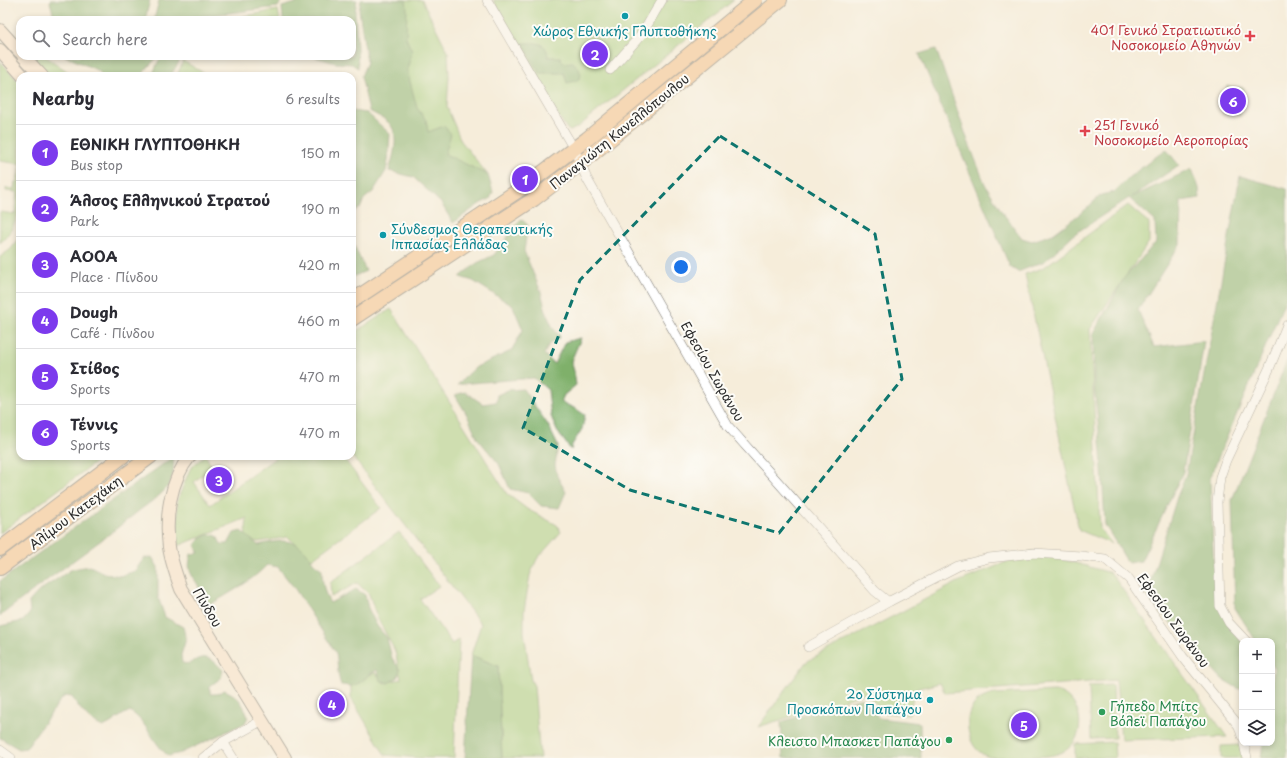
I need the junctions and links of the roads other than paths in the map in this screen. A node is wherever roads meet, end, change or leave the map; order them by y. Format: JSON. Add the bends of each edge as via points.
{"nodes":[{"id":1,"x":487,"y":0,"type":"edge"},
{"id":2,"x":662,"y":0,"type":"edge"},
{"id":3,"x":755,"y":0,"type":"edge"},
{"id":4,"x":780,"y":0,"type":"edge"},
{"id":5,"x":0,"y":30,"type":"edge"},
{"id":6,"x":16,"y":48,"type":"edge"},
{"id":7,"x":0,"y":50,"type":"edge"},
{"id":8,"x":27,"y":60,"type":"edge"},
{"id":9,"x":610,"y":70,"type":"dead end"},
{"id":10,"x":19,"y":72,"type":"edge"},
{"id":11,"x":38,"y":72,"type":"edge"},
{"id":12,"x":574,"y":149,"type":"junction"},
{"id":13,"x":581,"y":163,"type":"junction"},
{"id":14,"x":356,"y":298,"type":"edge"},
{"id":15,"x":356,"y":316,"type":"edge"},
{"id":16,"x":1287,"y":326,"type":"edge"},
{"id":17,"x":118,"y":460,"type":"edge"},
{"id":18,"x":146,"y":460,"type":"edge"},
{"id":19,"x":187,"y":460,"type":"edge"},
{"id":20,"x":2,"y":546,"type":"edge"},
{"id":21,"x":1,"y":566,"type":"edge"},
{"id":22,"x":890,"y":601,"type":"junction"},
{"id":23,"x":1243,"y":638,"type":"edge"},
{"id":24,"x":808,"y":647,"type":"dead end"},
{"id":25,"x":262,"y":721,"type":"junction"},
{"id":26,"x":1239,"y":723,"type":"edge"},
{"id":27,"x":223,"y":742,"type":"junction"},
{"id":28,"x":1245,"y":746,"type":"edge"},
{"id":29,"x":0,"y":750,"type":"edge"},
{"id":30,"x":10,"y":758,"type":"edge"},
{"id":31,"x":203,"y":758,"type":"edge"},
{"id":32,"x":233,"y":758,"type":"edge"},
{"id":33,"x":285,"y":758,"type":"edge"},
{"id":34,"x":1247,"y":758,"type":"edge"}],
"edges":[{"from":1,"to":12,"type":"street","name":"Εφεσίου Σωράνου"},
{"from":2,"to":9,"type":"street","via":[[642,34]]},
{"from":3,"to":12,"type":"main road","name":"Παναγιώτη Κανελλόπουλου"},
{"from":4,"to":13,"type":"main road","name":"Παναγιώτη Κανελλόπουλου"},
{"from":5,"to":6,"type":"street"},
{"from":7,"to":10,"type":"street"},
{"from":8,"to":11,"type":"street"},
{"from":12,"to":13,"type":"street","name":"Εφεσίου Σωράνου"},
{"from":12,"to":14,"type":"main road","name":"Παναγιώτη Κανελλόπουλου","via":[[525,186]]},
{"from":13,"to":15,"type":"main road","name":"Παναγιώτη Κανελλόπουλου","via":[[534,199]]},
{"from":13,"to":22,"type":"street","name":"Εφεσίου Σωράνου","via":[[587,179],[728,426],[875,591]]},
{"from":16,"to":23,"type":"street","via":[[1220,477],[1217,502],[1220,606],[1229,623]]},
{"from":17,"to":20,"type":"main road","name":"Αλίμου Κατεχάκη"},
{"from":18,"to":21,"type":"main road","name":"Αλίμου Κατεχάκη"},
{"from":19,"to":25,"type":"street","name":"Πίνδου","via":[[175,483],[169,516],[169,547],[174,568],[181,588]]},
{"from":22,"to":24,"type":"street","name":"Εφεσίου Σωράνου"},
{"from":22,"to":26,"type":"street","name":"Εφεσίου Σωράνου","via":[[958,566],[989,558],[1034,554],[1105,559],[1129,579],[1183,657]]},
{"from":25,"to":27,"type":"street"},
{"from":25,"to":33,"type":"street","name":"Πίνδου"},
{"from":27,"to":31,"type":"street"},
{"from":27,"to":32,"type":"street"},
{"from":28,"to":34,"type":"street"},
{"from":29,"to":30,"type":"street"}]}
